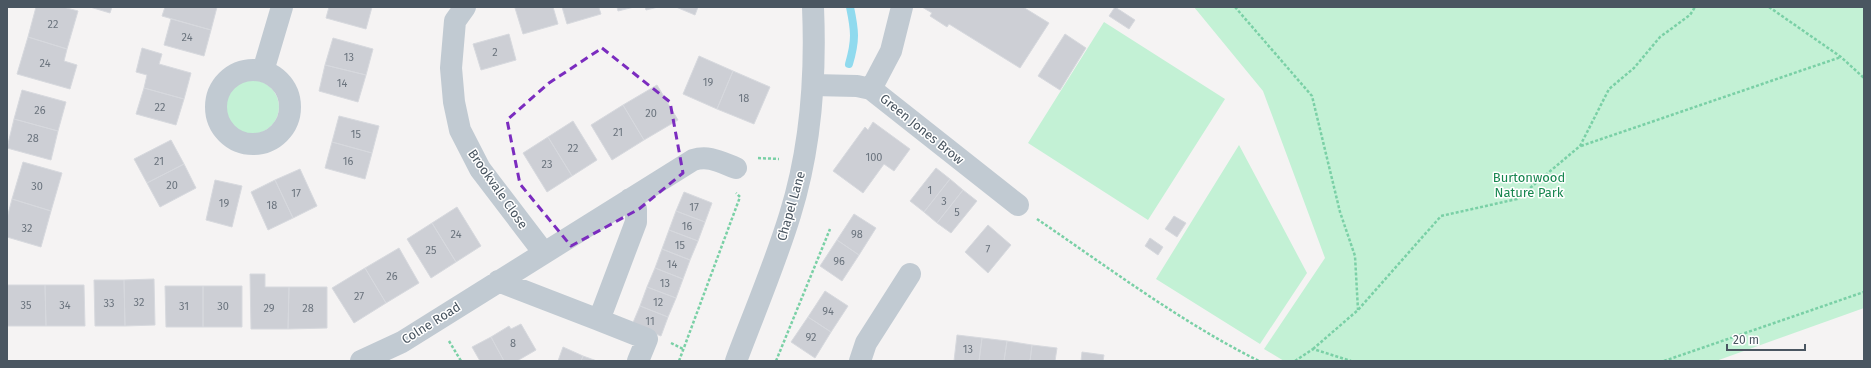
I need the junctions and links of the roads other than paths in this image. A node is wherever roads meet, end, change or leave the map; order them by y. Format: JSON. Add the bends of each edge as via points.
{"nodes":[{"id":1,"x":282,"y":7,"type":"edge"},
{"id":2,"x":465,"y":7,"type":"edge"},
{"id":3,"x":813,"y":7,"type":"edge"},
{"id":4,"x":902,"y":7,"type":"edge"},
{"id":5,"x":263,"y":71,"type":"dead end"},
{"id":6,"x":813,"y":84,"type":"junction"},
{"id":7,"x":872,"y":89,"type":"junction"},
{"id":8,"x":735,"y":170,"type":"road end"},
{"id":9,"x":630,"y":199,"type":"junction"},
{"id":10,"x":1018,"y":206,"type":"road end"},
{"id":11,"x":544,"y":253,"type":"junction"},
{"id":12,"x":910,"y":274,"type":"dead end"},
{"id":13,"x":498,"y":281,"type":"junction"},
{"id":14,"x":599,"y":320,"type":"junction"},
{"id":15,"x":361,"y":361,"type":"edge"},
{"id":16,"x":638,"y":361,"type":"edge"},
{"id":17,"x":736,"y":361,"type":"edge"},
{"id":18,"x":860,"y":361,"type":"edge"}],
"edges":[{"from":1,"to":5,"type":"street"},
{"from":2,"to":11,"type":"street","name":"Brookvale Close","via":[[455,21],[451,68],[460,130],[480,169]]},
{"from":3,"to":6,"type":"street","name":"Chapel Lane"},
{"from":4,"to":7,"type":"street","via":[[890,51]]},
{"from":6,"to":7,"type":"street","name":"Green Jones Brow"},
{"from":6,"to":17,"type":"street","name":"Chapel Lane","via":[[809,125],[790,214]]},
{"from":7,"to":10,"type":"street","name":"Green Jones Brow"},
{"from":8,"to":9,"type":"street","name":"Colne Road","via":[[710,158],[693,160]]},
{"from":9,"to":11,"type":"street","name":"Colne Road"},
{"from":9,"to":14,"type":"street","via":[[636,209],[636,222]]},
{"from":11,"to":13,"type":"street","name":"Colne Road"},
{"from":12,"to":18,"type":"street","via":[[866,343]]},
{"from":13,"to":14,"type":"street"},
{"from":13,"to":15,"type":"street","name":"Colne Road","via":[[402,342]]},
{"from":14,"to":16,"type":"street","via":[[647,339]]}]}
